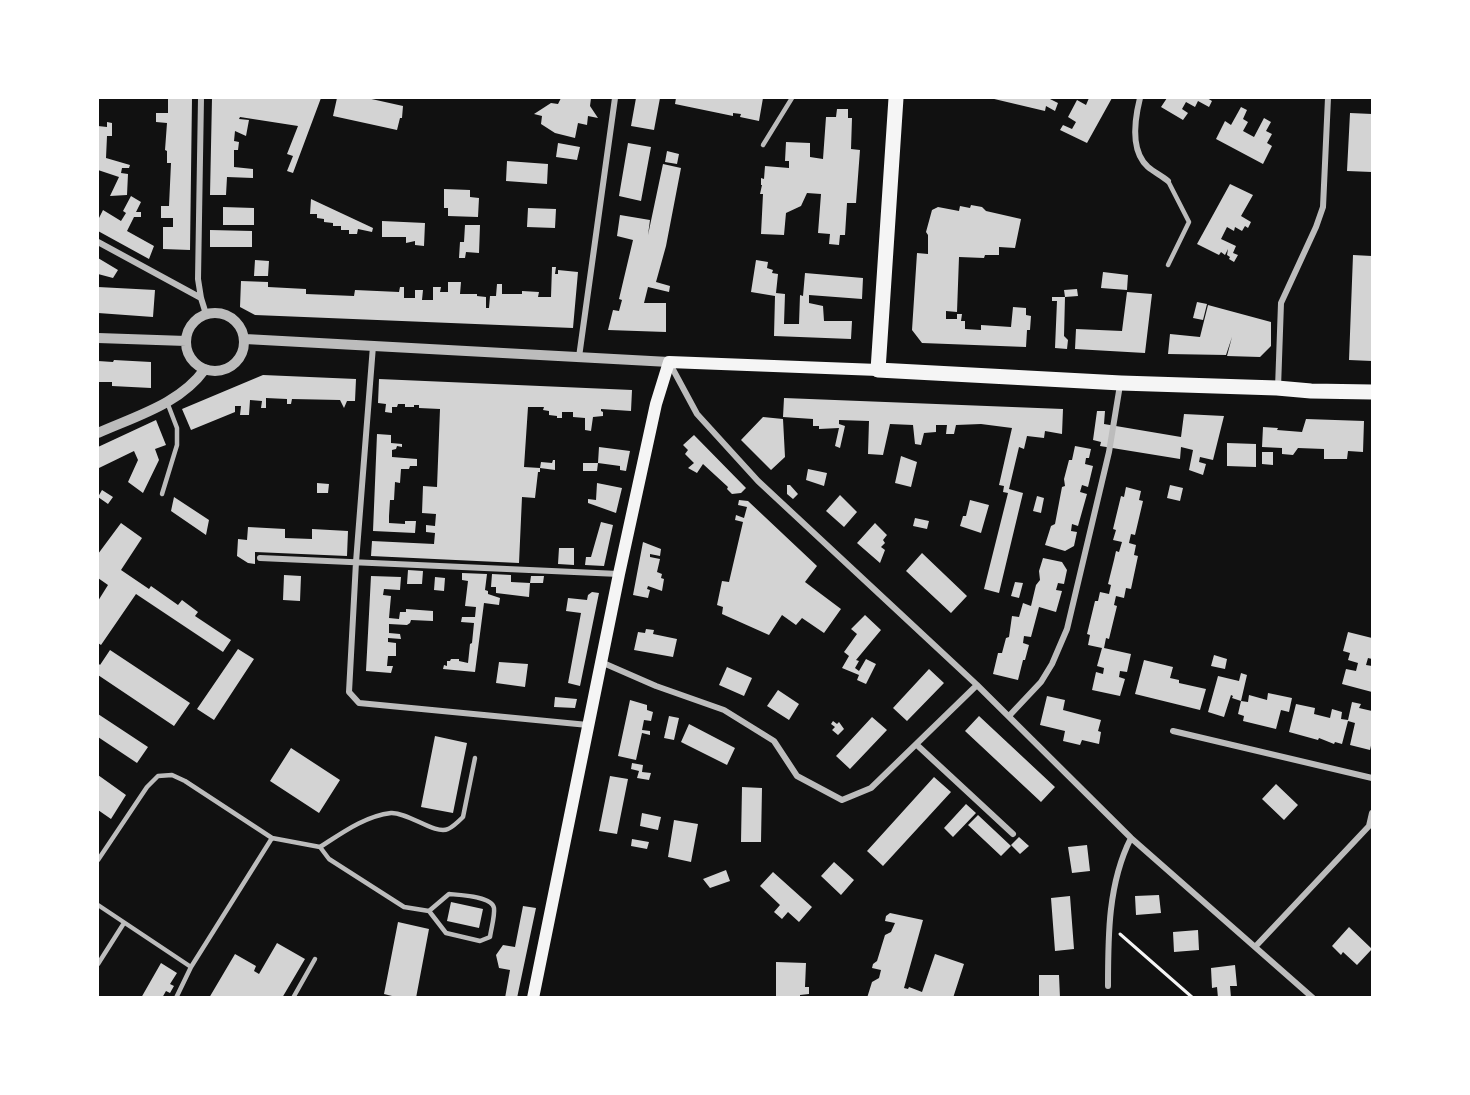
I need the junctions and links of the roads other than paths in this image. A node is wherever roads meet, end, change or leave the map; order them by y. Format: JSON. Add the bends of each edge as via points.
{"nodes":[{"id":1,"x":201,"y":98,"type":"edge"},
{"id":2,"x":615,"y":98,"type":"edge"},
{"id":3,"x":792,"y":98,"type":"edge"},
{"id":4,"x":896,"y":98,"type":"edge"},
{"id":5,"x":1140,"y":98,"type":"edge"},
{"id":6,"x":1328,"y":98,"type":"edge"},
{"id":7,"x":762,"y":145,"type":"dead end"},
{"id":8,"x":1168,"y":181,"type":"joint"},
{"id":9,"x":98,"y":242,"type":"edge"},
{"id":10,"x":1168,"y":266,"type":"dead end"},
{"id":11,"x":201,"y":298,"type":"junction"},
{"id":12,"x":206,"y":314,"type":"junction"},
{"id":13,"x":98,"y":338,"type":"edge"},
{"id":14,"x":245,"y":339,"type":"junction"},
{"id":15,"x":186,"y":341,"type":"junction"},
{"id":16,"x":373,"y":346,"type":"junction"},
{"id":17,"x":579,"y":357,"type":"junction"},
{"id":18,"x":669,"y":362,"type":"junction"},
{"id":19,"x":205,"y":369,"type":"junction"},
{"id":20,"x":878,"y":370,"type":"junction"},
{"id":21,"x":1121,"y":383,"type":"junction"},
{"id":22,"x":1278,"y":388,"type":"junction"},
{"id":23,"x":1372,"y":392,"type":"edge"},
{"id":24,"x":167,"y":402,"type":"junction"},
{"id":25,"x":98,"y":433,"type":"edge"},
{"id":26,"x":162,"y":494,"type":"dead end"},
{"id":27,"x":260,"y":558,"type":"dead end"},
{"id":28,"x":356,"y":562,"type":"junction"},
{"id":29,"x":618,"y":574,"type":"junction"},
{"id":30,"x":601,"y":662,"type":"junction"},
{"id":31,"x":977,"y":685,"type":"junction"},
{"id":32,"x":1009,"y":716,"type":"junction"},
{"id":33,"x":588,"y":725,"type":"junction"},
{"id":34,"x":1173,"y":731,"type":"dead end"},
{"id":35,"x":917,"y":745,"type":"junction"},
{"id":36,"x":475,"y":758,"type":"dead end"},
{"id":37,"x":1372,"y":778,"type":"edge"},
{"id":38,"x":1372,"y":813,"type":"edge"},
{"id":39,"x":1013,"y":834,"type":"dead end"},
{"id":40,"x":272,"y":838,"type":"junction"},
{"id":41,"x":1131,"y":838,"type":"junction"},
{"id":42,"x":320,"y":847,"type":"junction"},
{"id":43,"x":98,"y":860,"type":"edge"},
{"id":44,"x":98,"y":905,"type":"edge"},
{"id":45,"x":429,"y":911,"type":"junction"},
{"id":46,"x":124,"y":923,"type":"junction"},
{"id":47,"x":1255,"y":947,"type":"junction"},
{"id":48,"x":315,"y":959,"type":"dead end"},
{"id":49,"x":98,"y":964,"type":"edge"},
{"id":50,"x":191,"y":967,"type":"junction"},
{"id":51,"x":1108,"y":986,"type":"dead end"},
{"id":52,"x":176,"y":998,"type":"edge"},
{"id":53,"x":293,"y":998,"type":"edge"},
{"id":54,"x":533,"y":998,"type":"edge"},
{"id":55,"x":1313,"y":998,"type":"edge"}],
"edges":[{"from":1,"to":11,"type":"street"},
{"from":2,"to":17,"type":"street"},
{"from":3,"to":7,"type":"lane"},
{"from":4,"to":20,"type":"main road"},
{"from":5,"to":8,"type":"street","via":[[1135,118],[1137,145],[1146,166]]},
{"from":6,"to":22,"type":"street","via":[[1323,207],[1281,303]]},
{"from":8,"to":10,"type":"lane","via":[[1189,222]]},
{"from":9,"to":11,"type":"street"},
{"from":11,"to":12,"type":"street"},
{"from":12,"to":14,"type":"street","via":[[224,313],[234,319]]},
{"from":12,"to":15,"type":"street","via":[[190,326]]},
{"from":13,"to":15,"type":"street"},
{"from":14,"to":16,"type":"street"},
{"from":14,"to":19,"type":"street","via":[[241,356],[233,365],[223,370]]},
{"from":15,"to":19,"type":"street","via":[[189,355]]},
{"from":16,"to":17,"type":"street"},
{"from":16,"to":28,"type":"street"},
{"from":17,"to":18,"type":"street"},
{"from":18,"to":20,"type":"main road"},
{"from":18,"to":29,"type":"main road"},
{"from":18,"to":31,"type":"street","via":[[697,414],[758,481]]},
{"from":19,"to":24,"type":"street","via":[[196,382]]},
{"from":20,"to":21,"type":"main road"},
{"from":21,"to":22,"type":"main road"},
{"from":21,"to":32,"type":"street","via":[[1067,629],[1041,682]]},
{"from":22,"to":23,"type":"main road"},
{"from":24,"to":25,"type":"street"},
{"from":24,"to":26,"type":"lane","via":[[177,428],[177,445]]},
{"from":27,"to":28,"type":"street"},
{"from":28,"to":29,"type":"street"},
{"from":28,"to":33,"type":"street","via":[[349,692],[359,703]]},
{"from":29,"to":30,"type":"main road"},
{"from":30,"to":33,"type":"main road"},
{"from":30,"to":35,"type":"street","via":[[724,710],[774,741],[797,776],[842,800],[870,788]]},
{"from":31,"to":32,"type":"street"},
{"from":31,"to":35,"type":"street"},
{"from":32,"to":41,"type":"street"},
{"from":33,"to":54,"type":"main road"},
{"from":34,"to":37,"type":"street"},
{"from":35,"to":39,"type":"street"},
{"from":36,"to":42,"type":"lane","via":[[463,817],[448,829],[440,831],[393,813],[362,822]]},
{"from":38,"to":47,"type":"street","via":[[1370,826]]},
{"from":40,"to":42,"type":"lane"},
{"from":40,"to":43,"type":"lane","via":[[185,781],[172,775],[158,776]]},
{"from":40,"to":50,"type":"lane"},
{"from":41,"to":47,"type":"street"},
{"from":41,"to":51,"type":"street","via":[[1123,854],[1110,910]]},
{"from":42,"to":45,"type":"lane","via":[[329,859],[404,907]]},
{"from":44,"to":46,"type":"lane"},
{"from":45,"to":45,"type":"lane","via":[[449,894],[483,898],[494,908],[490,938],[480,941],[446,933]]},
{"from":46,"to":49,"type":"lane"},
{"from":46,"to":50,"type":"lane"},
{"from":47,"to":55,"type":"street"},
{"from":48,"to":53,"type":"lane"},
{"from":50,"to":52,"type":"lane"}]}
